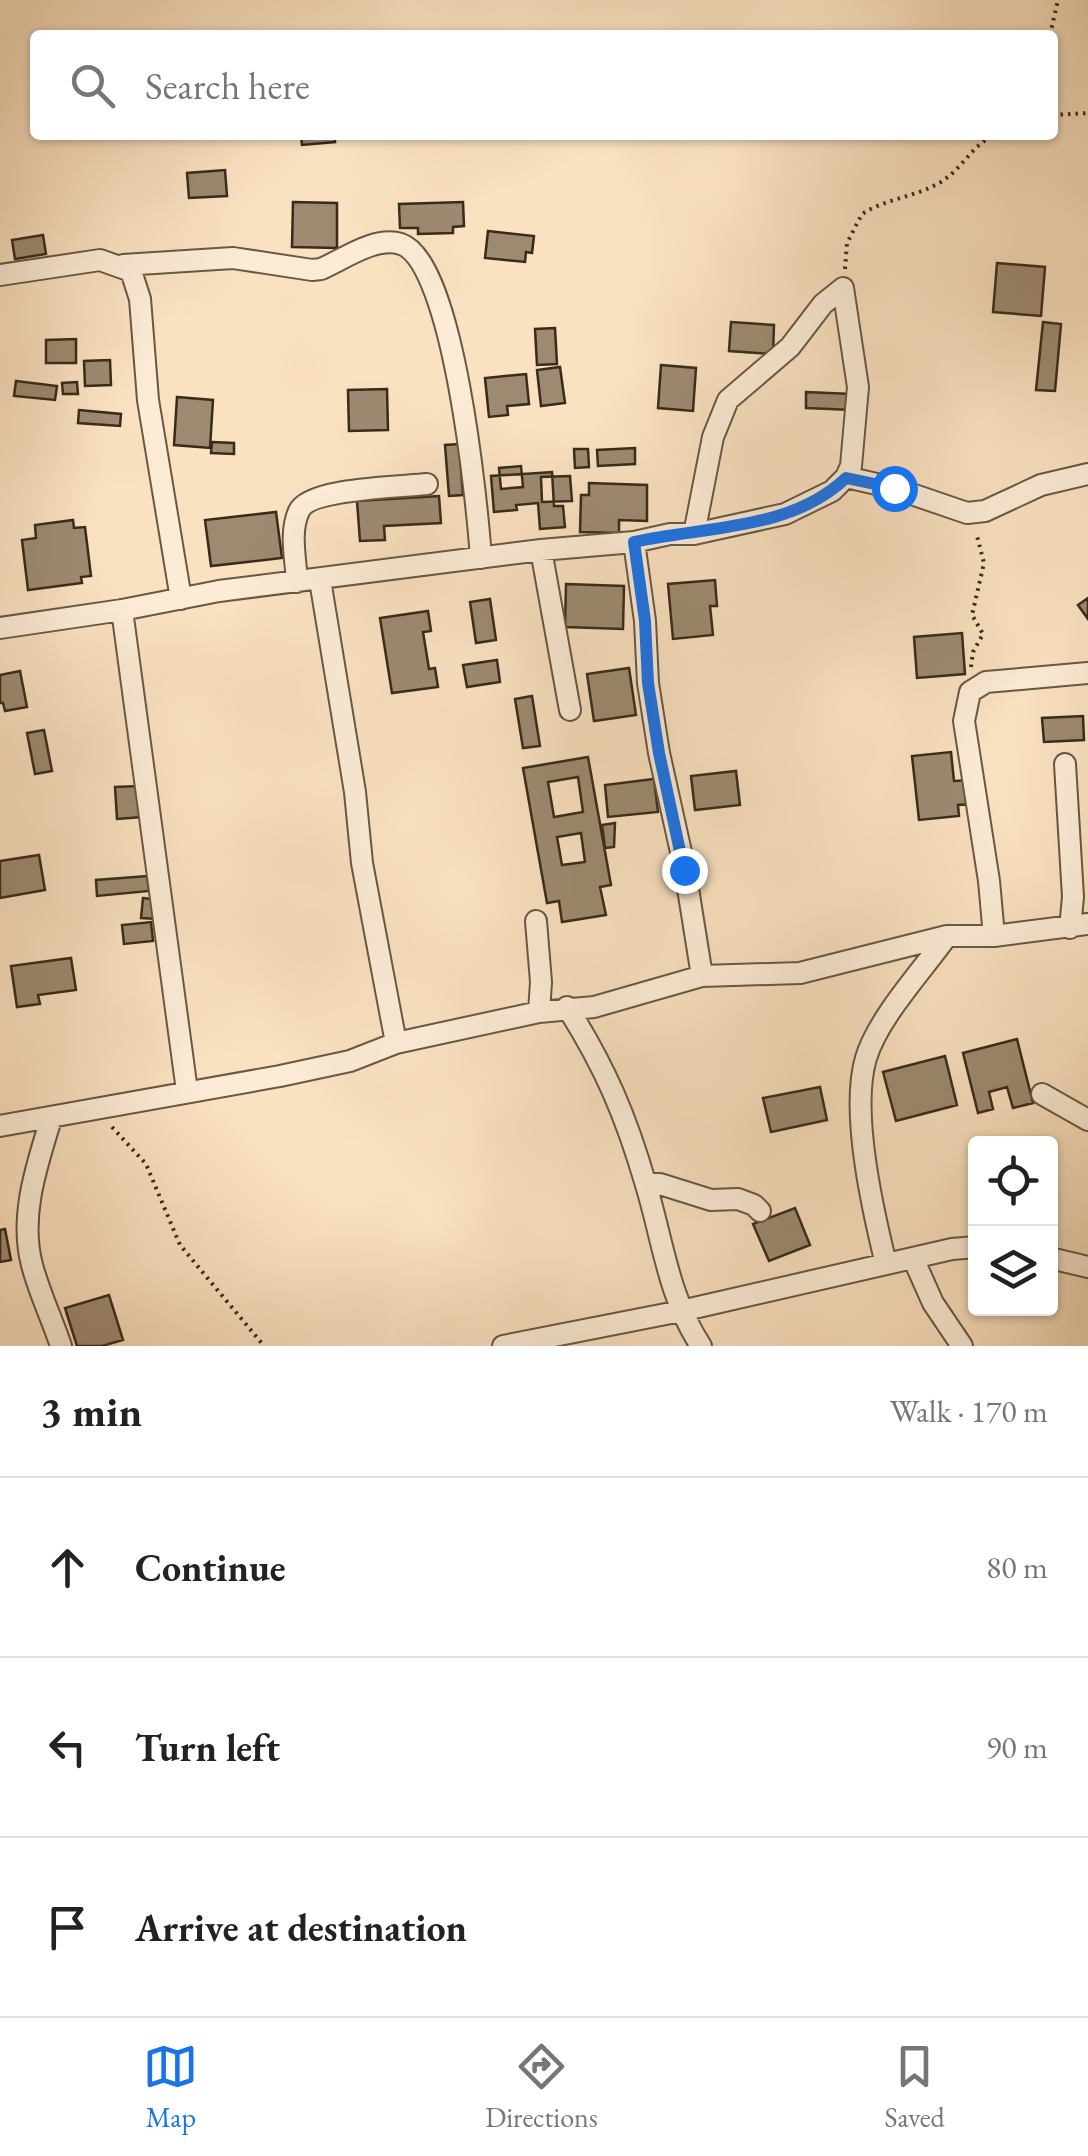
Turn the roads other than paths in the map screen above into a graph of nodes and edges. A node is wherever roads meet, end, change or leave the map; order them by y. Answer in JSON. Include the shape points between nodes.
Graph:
{"nodes":[{"id":1,"x":123,"y":266,"type":"junction"},
{"id":2,"x":0,"y":275,"type":"edge"},
{"id":3,"x":1088,"y":474,"type":"edge"},
{"id":4,"x":846,"y":478,"type":"junction"},
{"id":5,"x":427,"y":484,"type":"dead end"},
{"id":6,"x":694,"y":534,"type":"junction"},
{"id":7,"x":634,"y":542,"type":"junction"},
{"id":8,"x":541,"y":550,"type":"junction"},
{"id":9,"x":481,"y":558,"type":"junction"},
{"id":10,"x":320,"y":580,"type":"junction"},
{"id":11,"x":297,"y":582,"type":"junction"},
{"id":12,"x":181,"y":599,"type":"junction"},
{"id":13,"x":122,"y":610,"type":"junction"},
{"id":14,"x":0,"y":628,"type":"edge"},
{"id":15,"x":1088,"y":673,"type":"edge"},
{"id":16,"x":570,"y":710,"type":"dead end"},
{"id":17,"x":1065,"y":764,"type":"dead end"},
{"id":18,"x":536,"y":921,"type":"dead end"},
{"id":19,"x":1079,"y":926,"type":"edge"},
{"id":20,"x":946,"y":936,"type":"junction"},
{"id":21,"x":994,"y":936,"type":"junction"},
{"id":22,"x":702,"y":976,"type":"junction"},
{"id":23,"x":567,"y":1007,"type":"junction"},
{"id":24,"x":539,"y":1012,"type":"junction"},
{"id":25,"x":396,"y":1043,"type":"junction"},
{"id":26,"x":188,"y":1091,"type":"junction"},
{"id":27,"x":1042,"y":1094,"type":"dead end"},
{"id":28,"x":51,"y":1119,"type":"junction"},
{"id":29,"x":1088,"y":1120,"type":"edge"},
{"id":30,"x":0,"y":1126,"type":"edge"},
{"id":31,"x":646,"y":1184,"type":"junction"},
{"id":32,"x":760,"y":1211,"type":"dead end"},
{"id":33,"x":968,"y":1248,"type":"edge"},
{"id":34,"x":913,"y":1258,"type":"junction"},
{"id":35,"x":1058,"y":1260,"type":"edge"},
{"id":36,"x":886,"y":1264,"type":"junction"},
{"id":37,"x":1088,"y":1267,"type":"edge"},
{"id":38,"x":681,"y":1311,"type":"junction"},
{"id":39,"x":61,"y":1346,"type":"edge"},
{"id":40,"x":502,"y":1346,"type":"edge"},
{"id":41,"x":701,"y":1346,"type":"edge"},
{"id":42,"x":962,"y":1346,"type":"edge"}],
"edges":[{"from":1,"to":2,"type":"street","via":[[100,260]]},
{"from":1,"to":9,"type":"street","via":[[233,258],[312,270],[378,244],[410,249],[428,276],[462,386]]},
{"from":1,"to":12,"type":"street","via":[[132,271],[140,299],[148,400]]},
{"from":3,"to":4,"type":"street","via":[[967,513]]},
{"from":4,"to":6,"type":"street","via":[[785,514]]},
{"from":4,"to":6,"type":"street","via":[[858,387],[843,288],[790,347],[728,400],[713,436]]},
{"from":5,"to":11,"type":"street","via":[[307,501],[295,528]]},
{"from":6,"to":7,"type":"street"},
{"from":7,"to":8,"type":"street"},
{"from":7,"to":22,"type":"street","via":[[654,718]]},
{"from":8,"to":9,"type":"street"},
{"from":8,"to":16,"type":"street"},
{"from":9,"to":10,"type":"street"},
{"from":10,"to":11,"type":"street"},
{"from":10,"to":25,"type":"street"},
{"from":11,"to":12,"type":"street"},
{"from":12,"to":13,"type":"street"},
{"from":13,"to":14,"type":"street"},
{"from":13,"to":26,"type":"street"},
{"from":15,"to":21,"type":"street","via":[[974,687],[964,721]]},
{"from":17,"to":19,"type":"street"},
{"from":18,"to":24,"type":"street"},
{"from":19,"to":21,"type":"street"},
{"from":20,"to":21,"type":"street"},
{"from":20,"to":22,"type":"street","via":[[800,973]]},
{"from":20,"to":36,"type":"street","via":[[870,1046],[862,1077],[864,1154]]},
{"from":22,"to":23,"type":"street","via":[[594,1007]]},
{"from":23,"to":24,"type":"street"},
{"from":23,"to":31,"type":"street","via":[[621,1104]]},
{"from":24,"to":25,"type":"street"},
{"from":25,"to":26,"type":"street","via":[[350,1061]]},
{"from":26,"to":28,"type":"street"},
{"from":27,"to":29,"type":"street"},
{"from":28,"to":30,"type":"street"},
{"from":28,"to":39,"type":"street","via":[[27,1236]]},
{"from":31,"to":32,"type":"street","via":[[711,1200],[738,1198]]},
{"from":31,"to":38,"type":"street"},
{"from":33,"to":34,"type":"street"},
{"from":34,"to":36,"type":"street"},
{"from":34,"to":42,"type":"street"},
{"from":35,"to":37,"type":"street"},
{"from":36,"to":38,"type":"street"},
{"from":38,"to":40,"type":"street"},
{"from":38,"to":41,"type":"street"}]}
